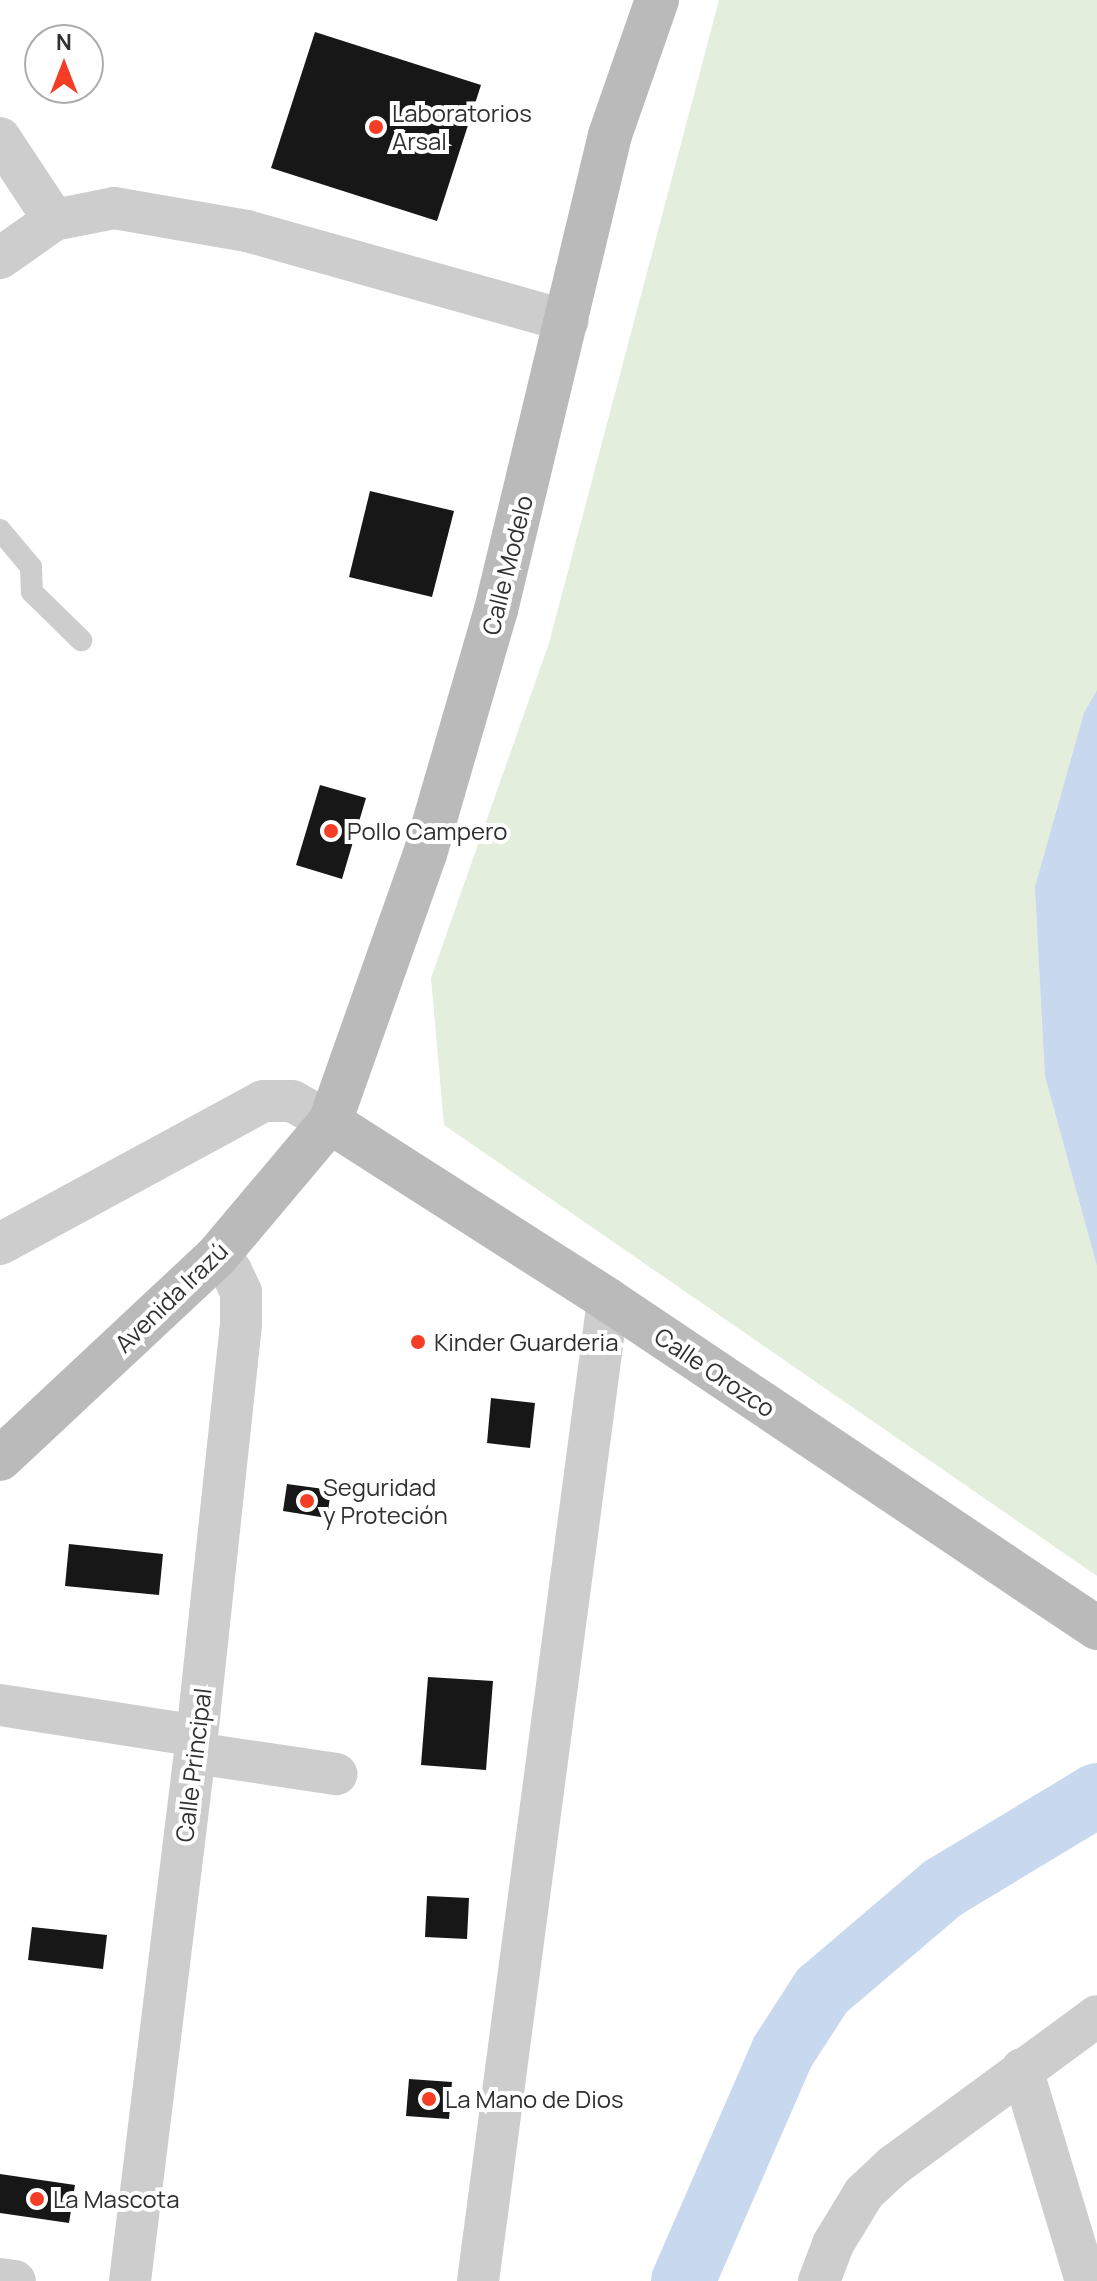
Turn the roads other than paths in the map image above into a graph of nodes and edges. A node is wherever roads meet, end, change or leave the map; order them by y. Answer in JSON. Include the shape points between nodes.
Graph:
{"nodes":[{"id":1,"x":657,"y":0,"type":"edge"},
{"id":2,"x":0,"y":138,"type":"edge"},
{"id":3,"x":54,"y":220,"type":"junction"},
{"id":4,"x":0,"y":258,"type":"edge"},
{"id":5,"x":568,"y":321,"type":"junction"},
{"id":6,"x":0,"y":530,"type":"edge"},
{"id":7,"x":81,"y":640,"type":"dead end"},
{"id":8,"x":330,"y":1122,"type":"junction"},
{"id":9,"x":0,"y":1244,"type":"edge"},
{"id":10,"x":217,"y":1256,"type":"junction"},
{"id":11,"x":608,"y":1300,"type":"junction"},
{"id":12,"x":0,"y":1459,"type":"edge"},
{"id":13,"x":1097,"y":1628,"type":"edge"},
{"id":14,"x":0,"y":1705,"type":"edge"},
{"id":15,"x":196,"y":1744,"type":"junction"},
{"id":16,"x":336,"y":1774,"type":"dead end"},
{"id":17,"x":1097,"y":2016,"type":"edge"},
{"id":18,"x":1022,"y":2069,"type":"junction"},
{"id":19,"x":0,"y":2279,"type":"edge"},
{"id":20,"x":15,"y":2281,"type":"edge"},
{"id":21,"x":130,"y":2281,"type":"edge"},
{"id":22,"x":478,"y":2281,"type":"edge"},
{"id":23,"x":819,"y":2281,"type":"edge"},
{"id":24,"x":1086,"y":2281,"type":"edge"}],
"edges":[{"from":1,"to":5,"type":"street","name":"Calle Modelo","via":[[610,135]]},
{"from":2,"to":3,"type":"street"},
{"from":3,"to":4,"type":"street"},
{"from":3,"to":5,"type":"street","via":[[114,208],[163,214],[247,231]]},
{"from":5,"to":8,"type":"street","name":"Calle Modelo","via":[[496,610],[425,854]]},
{"from":6,"to":7,"type":"lane","via":[[31,567],[32,592]]},
{"from":8,"to":9,"type":"street","via":[[292,1101],[263,1101]]},
{"from":8,"to":10,"type":"street","name":"Avenida Irazú"},
{"from":8,"to":11,"type":"street","name":"Calle Orozco"},
{"from":10,"to":12,"type":"street","name":"Avenida Irazú"},
{"from":10,"to":15,"type":"street","name":"Calle Principal","via":[[241,1292],[241,1323]]},
{"from":11,"to":13,"type":"street","name":"Calle Orozco"},
{"from":11,"to":22,"type":"street"},
{"from":14,"to":15,"type":"street"},
{"from":15,"to":16,"type":"street"},
{"from":15,"to":21,"type":"street","name":"Calle Principal"},
{"from":17,"to":18,"type":"street"},
{"from":18,"to":23,"type":"street","via":[[864,2193],[833,2244]]},
{"from":18,"to":24,"type":"street"},
{"from":19,"to":20,"type":"street"}]}
